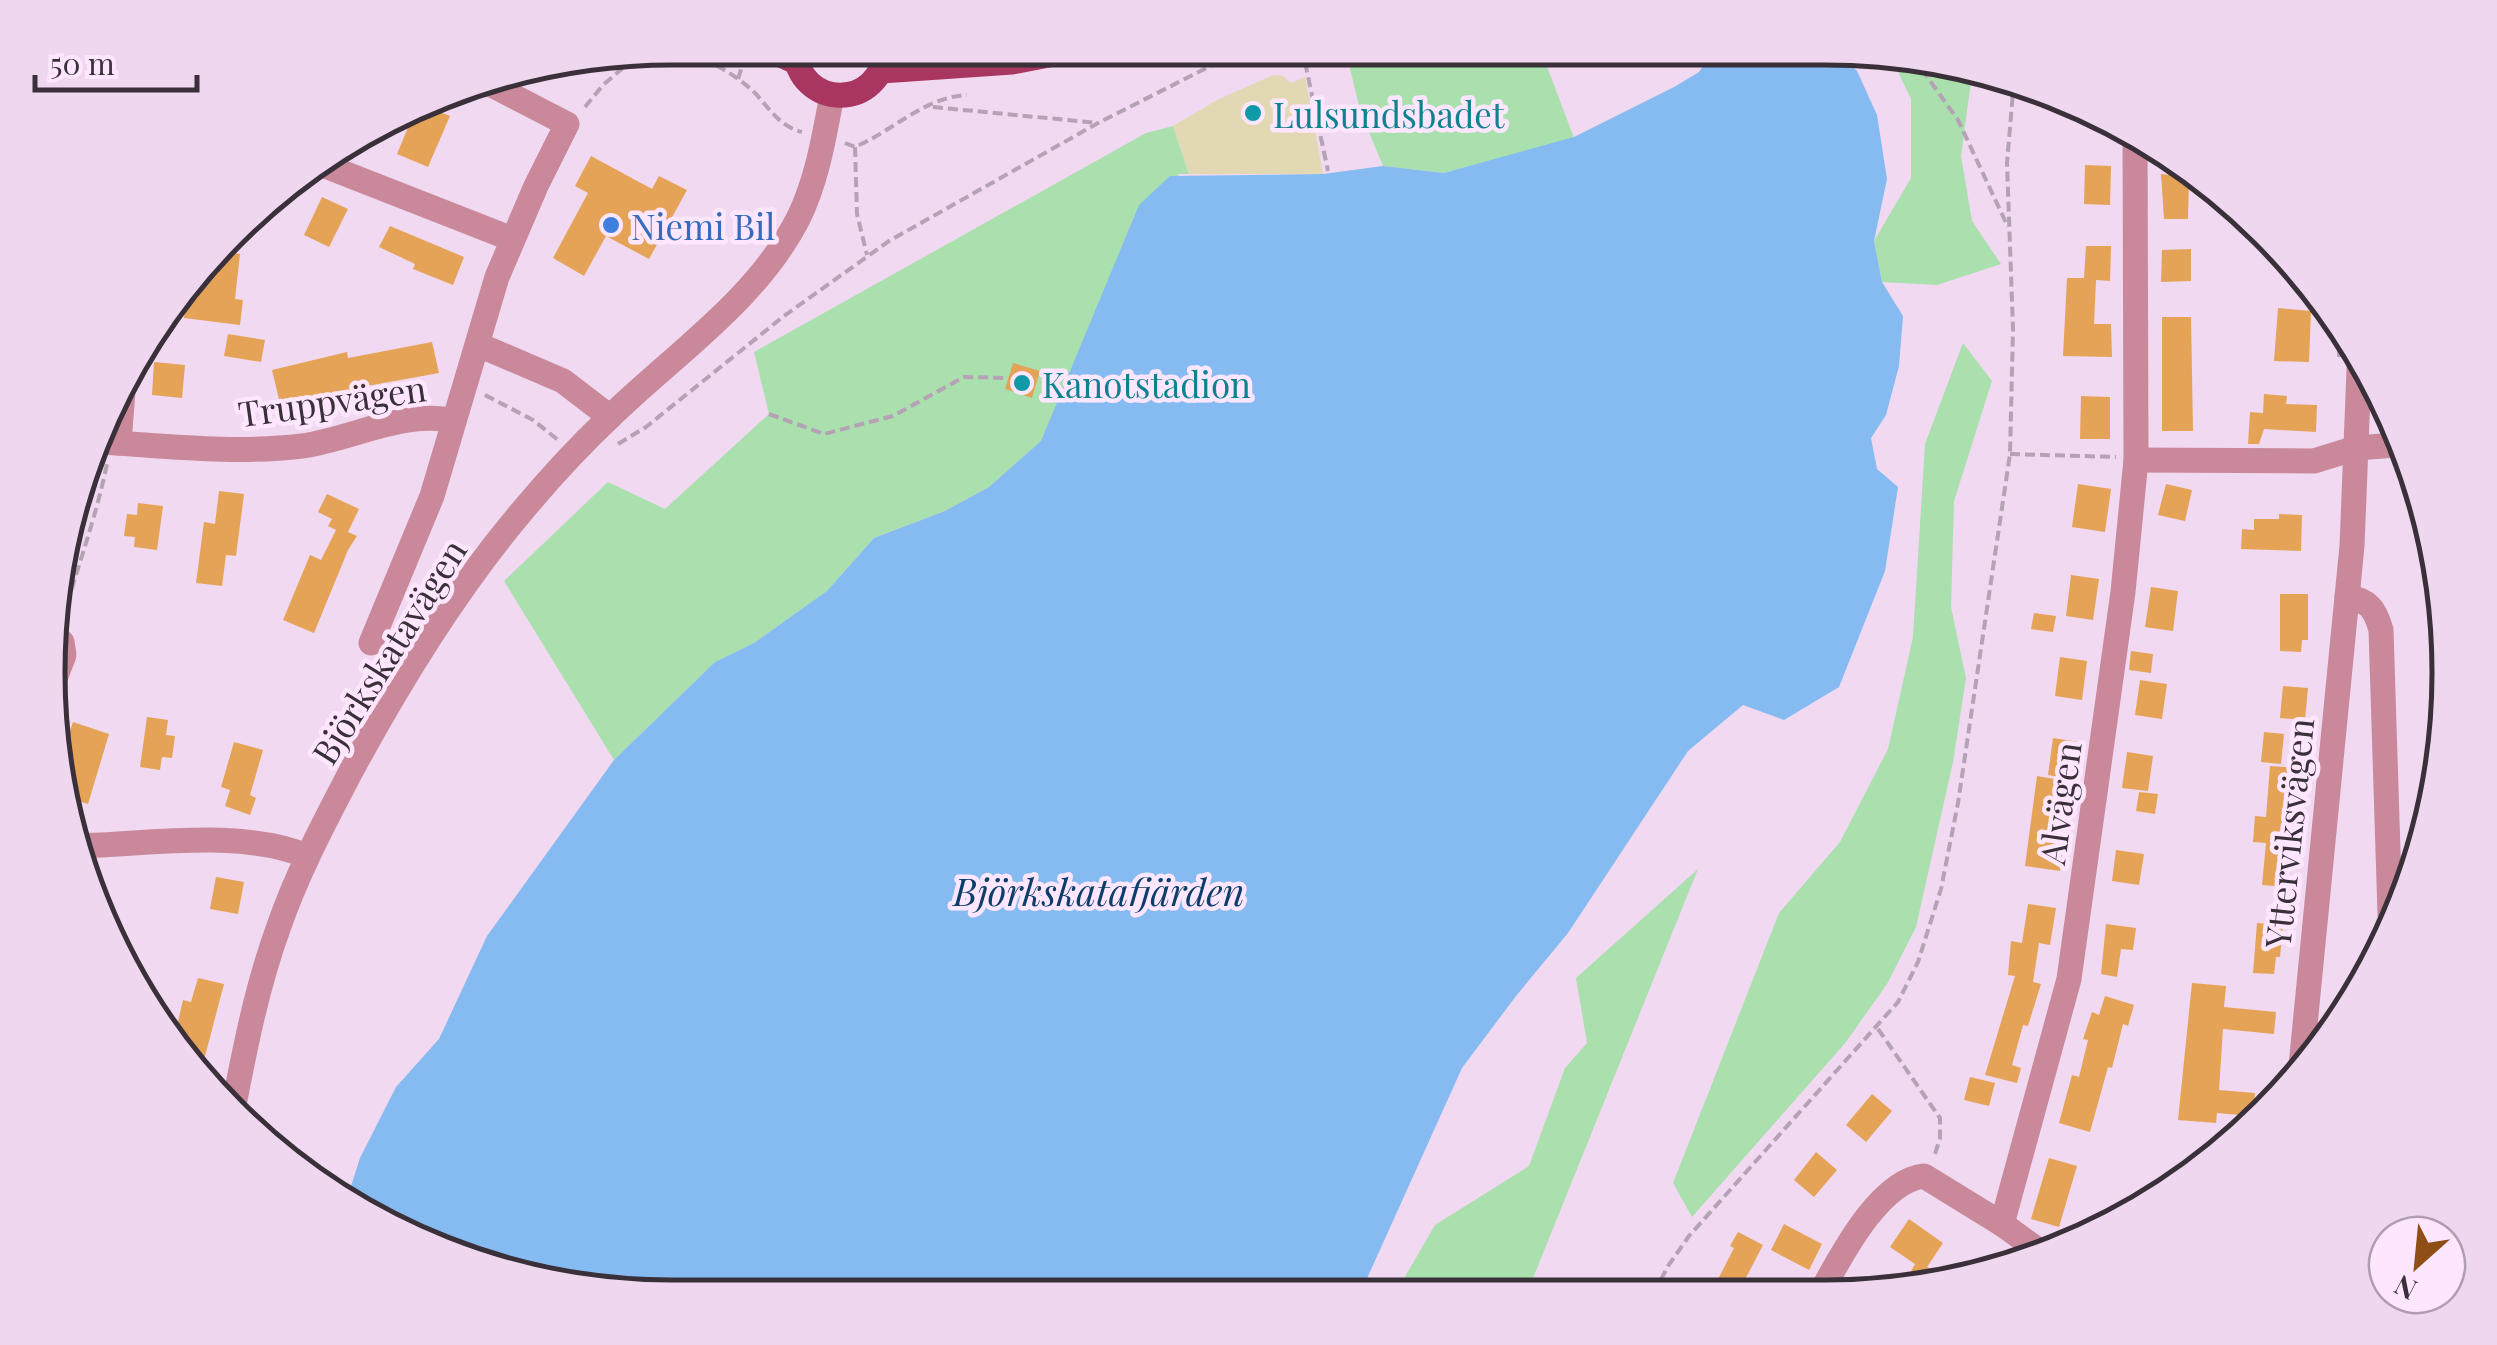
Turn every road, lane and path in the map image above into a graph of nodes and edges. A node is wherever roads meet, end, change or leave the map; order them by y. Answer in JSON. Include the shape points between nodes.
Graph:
{"nodes":[{"id":1,"x":710,"y":65,"type":"edge"},
{"id":2,"x":743,"y":65,"type":"edge"},
{"id":3,"x":800,"y":65,"type":"edge"},
{"id":4,"x":881,"y":65,"type":"edge"},
{"id":5,"x":1212,"y":65,"type":"edge"},
{"id":6,"x":1306,"y":65,"type":"edge"},
{"id":7,"x":624,"y":67,"type":"edge"},
{"id":8,"x":1925,"y":74,"type":"edge"},
{"id":9,"x":500,"y":90,"type":"edge"},
{"id":10,"x":832,"y":95,"type":"junction"},
{"id":11,"x":967,"y":95,"type":"dead end"},
{"id":12,"x":2013,"y":95,"type":"edge"},
{"id":13,"x":1098,"y":123,"type":"junction"},
{"id":14,"x":567,"y":124,"type":"junction"},
{"id":15,"x":856,"y":147,"type":"dead end"},
{"id":16,"x":2135,"y":150,"type":"edge"},
{"id":17,"x":333,"y":169,"type":"edge"},
{"id":18,"x":1328,"y":171,"type":"dead end"},
{"id":19,"x":2010,"y":230,"type":"junction"},
{"id":20,"x":512,"y":240,"type":"junction"},
{"id":21,"x":867,"y":256,"type":"junction"},
{"id":22,"x":480,"y":345,"type":"junction"},
{"id":23,"x":1008,"y":378,"type":"dead end"},
{"id":24,"x":2358,"y":382,"type":"edge"},
{"id":25,"x":466,"y":386,"type":"junction"},
{"id":26,"x":769,"y":414,"type":"dead end"},
{"id":27,"x":610,"y":417,"type":"junction"},
{"id":28,"x":454,"y":421,"type":"junction"},
{"id":29,"x":109,"y":443,"type":"edge"},
{"id":30,"x":618,"y":444,"type":"dead end"},
{"id":31,"x":109,"y":445,"type":"edge"},
{"id":32,"x":2388,"y":446,"type":"edge"},
{"id":33,"x":2356,"y":448,"type":"junction"},
{"id":34,"x":2010,"y":454,"type":"junction"},
{"id":35,"x":573,"y":455,"type":"junction"},
{"id":36,"x":2136,"y":460,"type":"junction"},
{"id":37,"x":73,"y":578,"type":"edge"},
{"id":38,"x":2371,"y":602,"type":"junction"},
{"id":39,"x":371,"y":643,"type":"dead end"},
{"id":40,"x":91,"y":846,"type":"edge"},
{"id":41,"x":308,"y":856,"type":"junction"},
{"id":42,"x":2389,"y":896,"type":"edge"},
{"id":43,"x":1877,"y":1028,"type":"junction"},
{"id":44,"x":2305,"y":1043,"type":"edge"},
{"id":45,"x":237,"y":1096,"type":"edge"},
{"id":46,"x":1924,"y":1176,"type":"junction"},
{"id":47,"x":2002,"y":1224,"type":"junction"},
{"id":48,"x":2031,"y":1244,"type":"edge"},
{"id":49,"x":1661,"y":1280,"type":"edge"},
{"id":50,"x":1828,"y":1280,"type":"edge"}],
"edges":[{"from":1,"to":2,"type":"path","via":[[738,79]]},
{"from":3,"to":10,"type":"main road","via":[[807,82]]},
{"from":4,"to":10,"type":"main road","via":[[873,82],[858,92]]},
{"from":5,"to":13,"type":"path"},
{"from":6,"to":18,"type":"path"},
{"from":7,"to":14,"type":"path"},
{"from":8,"to":19,"type":"path","via":[[1958,120]]},
{"from":9,"to":14,"type":"street"},
{"from":10,"to":27,"type":"street","name":"Björkskatavägen","via":[[805,202],[775,256],[732,306]]},
{"from":11,"to":13,"type":"path","via":[[929,107]]},
{"from":12,"to":19,"type":"path"},
{"from":13,"to":21,"type":"path"},
{"from":14,"to":20,"type":"street","name":"Truppvägen"},
{"from":15,"to":21,"type":"path","via":[[857,214]]},
{"from":16,"to":36,"type":"street","name":"Alvägen"},
{"from":17,"to":20,"type":"street"},
{"from":19,"to":34,"type":"path"},
{"from":20,"to":22,"type":"street","name":"Truppvägen"},
{"from":21,"to":30,"type":"path"},
{"from":22,"to":25,"type":"street","name":"Truppvägen"},
{"from":22,"to":27,"type":"street","via":[[562,381]]},
{"from":23,"to":26,"type":"path","via":[[964,377],[893,416],[824,434]]},
{"from":24,"to":33,"type":"street","name":"Ytterviksvägen"},
{"from":25,"to":28,"type":"street","name":"Truppvägen"},
{"from":25,"to":35,"type":"path","via":[[533,420]]},
{"from":27,"to":35,"type":"street","name":"Björkskatavägen"},
{"from":28,"to":29,"type":"street","name":"Truppvägen","via":[[420,418],[263,450]]},
{"from":28,"to":39,"type":"street","name":"Truppvägen","via":[[432,496]]},
{"from":31,"to":37,"type":"path"},
{"from":32,"to":33,"type":"street"},
{"from":33,"to":36,"type":"street","via":[[2314,461]]},
{"from":33,"to":38,"type":"street","name":"Ytterviksvägen"},
{"from":34,"to":36,"type":"path"},
{"from":34,"to":43,"type":"path","via":[[1941,888],[1908,984]]},
{"from":35,"to":41,"type":"street","name":"Björkskatavägen","via":[[502,536],[426,641]]},
{"from":36,"to":47,"type":"street","name":"Alvägen","via":[[2069,979]]},
{"from":38,"to":42,"type":"street","name":"Ytterviksvägen","via":[[2381,630]]},
{"from":38,"to":44,"type":"street","name":"Ytterviksvägen"},
{"from":40,"to":41,"type":"street","via":[[242,842]]},
{"from":41,"to":45,"type":"street","name":"Björkskatavägen","via":[[260,985]]},
{"from":43,"to":46,"type":"path","via":[[1940,1118],[1940,1138]]},
{"from":43,"to":49,"type":"path","via":[[1690,1236]]},
{"from":46,"to":47,"type":"street"},
{"from":46,"to":50,"type":"street","via":[[1896,1186],[1849,1242]]},
{"from":47,"to":48,"type":"street"}]}
